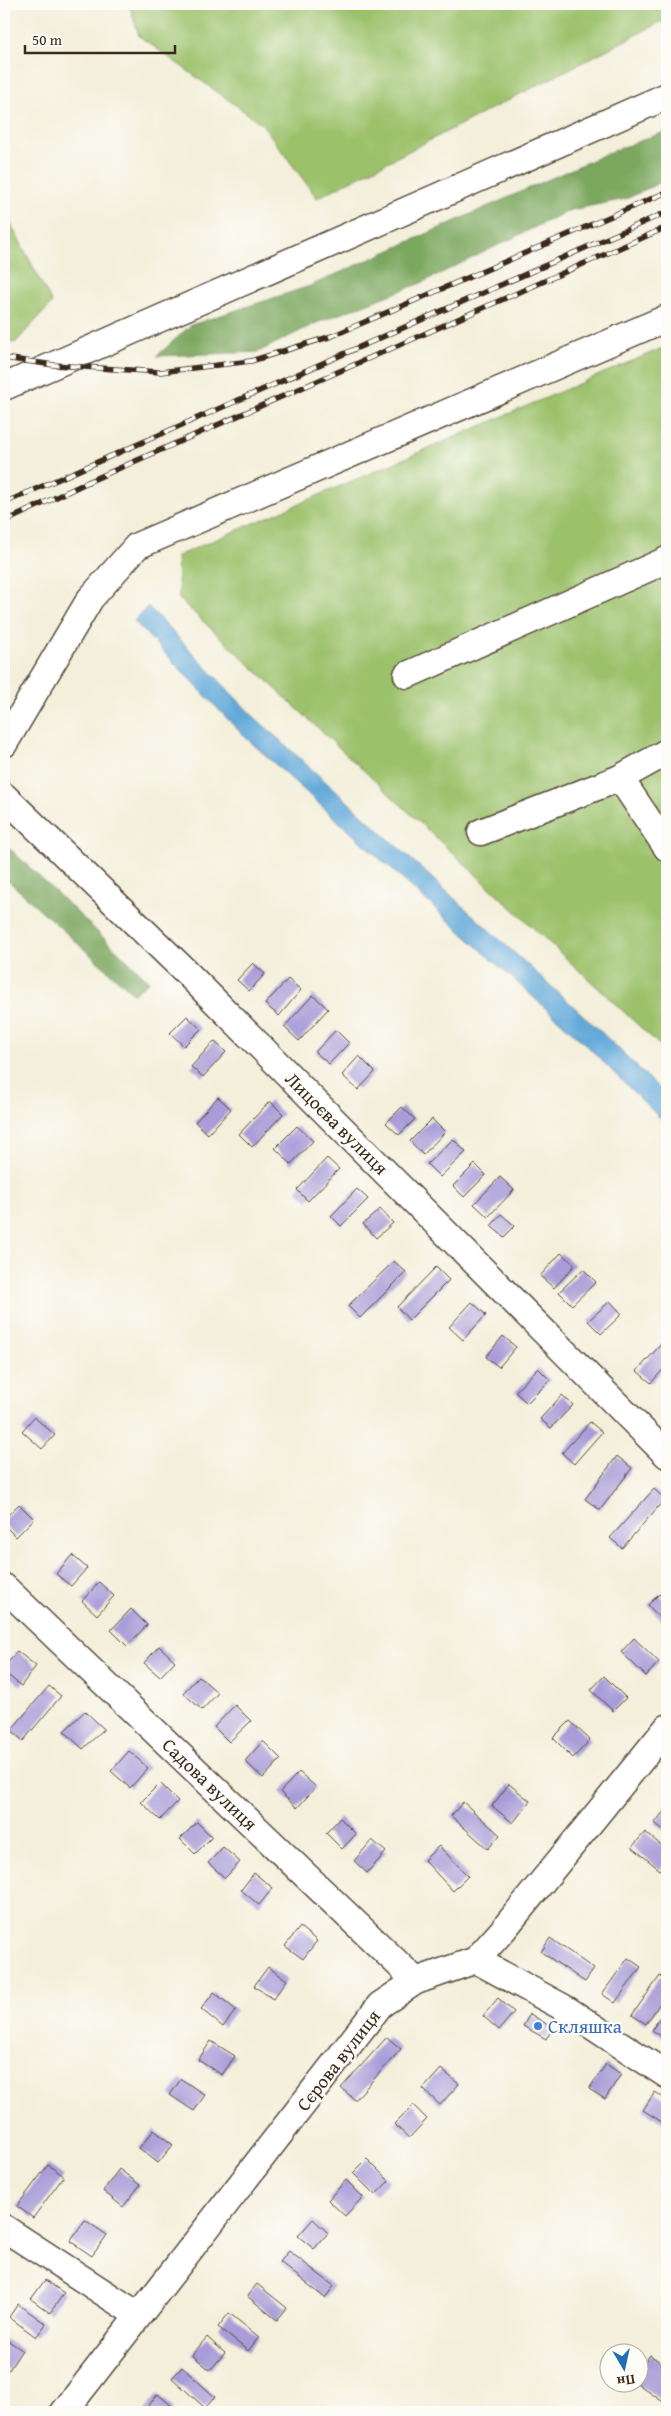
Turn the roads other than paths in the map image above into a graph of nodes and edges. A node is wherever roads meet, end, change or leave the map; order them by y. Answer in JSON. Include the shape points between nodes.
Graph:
{"nodes":[{"id":1,"x":667,"y":96,"type":"edge"},
{"id":2,"x":667,"y":318,"type":"edge"},
{"id":3,"x":4,"y":387,"type":"edge"},
{"id":4,"x":667,"y":560,"type":"edge"},
{"id":5,"x":407,"y":675,"type":"dead end"},
{"id":6,"x":4,"y":744,"type":"edge"},
{"id":7,"x":667,"y":752,"type":"edge"},
{"id":8,"x":620,"y":778,"type":"junction"},
{"id":9,"x":4,"y":796,"type":"edge"},
{"id":10,"x":481,"y":832,"type":"dead end"},
{"id":11,"x":667,"y":848,"type":"edge"},
{"id":12,"x":667,"y":1455,"type":"edge"},
{"id":13,"x":4,"y":1587,"type":"edge"},
{"id":14,"x":667,"y":1728,"type":"edge"},
{"id":15,"x":476,"y":1960,"type":"junction"},
{"id":16,"x":416,"y":1981,"type":"junction"},
{"id":17,"x":667,"y":2075,"type":"edge"},
{"id":18,"x":4,"y":2228,"type":"edge"},
{"id":19,"x":138,"y":2315,"type":"junction"},
{"id":20,"x":64,"y":2412,"type":"edge"}],
"edges":[{"from":1,"to":3,"type":"street"},
{"from":2,"to":6,"type":"street","via":[[137,546],[90,599]]},
{"from":4,"to":5,"type":"street"},
{"from":7,"to":8,"type":"street"},
{"from":8,"to":10,"type":"street"},
{"from":8,"to":11,"type":"street"},
{"from":9,"to":12,"type":"street","name":"Лицоєва вулиця","via":[[184,970]]},
{"from":13,"to":16,"type":"street","name":"Садова вулиця"},
{"from":14,"to":15,"type":"street","name":"Сєрова вулиця"},
{"from":15,"to":16,"type":"street","name":"Сєрова вулиця"},
{"from":15,"to":17,"type":"street","via":[[566,2009]]},
{"from":16,"to":19,"type":"street","name":"Сєрова вулиця","via":[[380,2005]]},
{"from":18,"to":19,"type":"street"},
{"from":19,"to":20,"type":"street","name":"Сєрова вулиця"}]}
